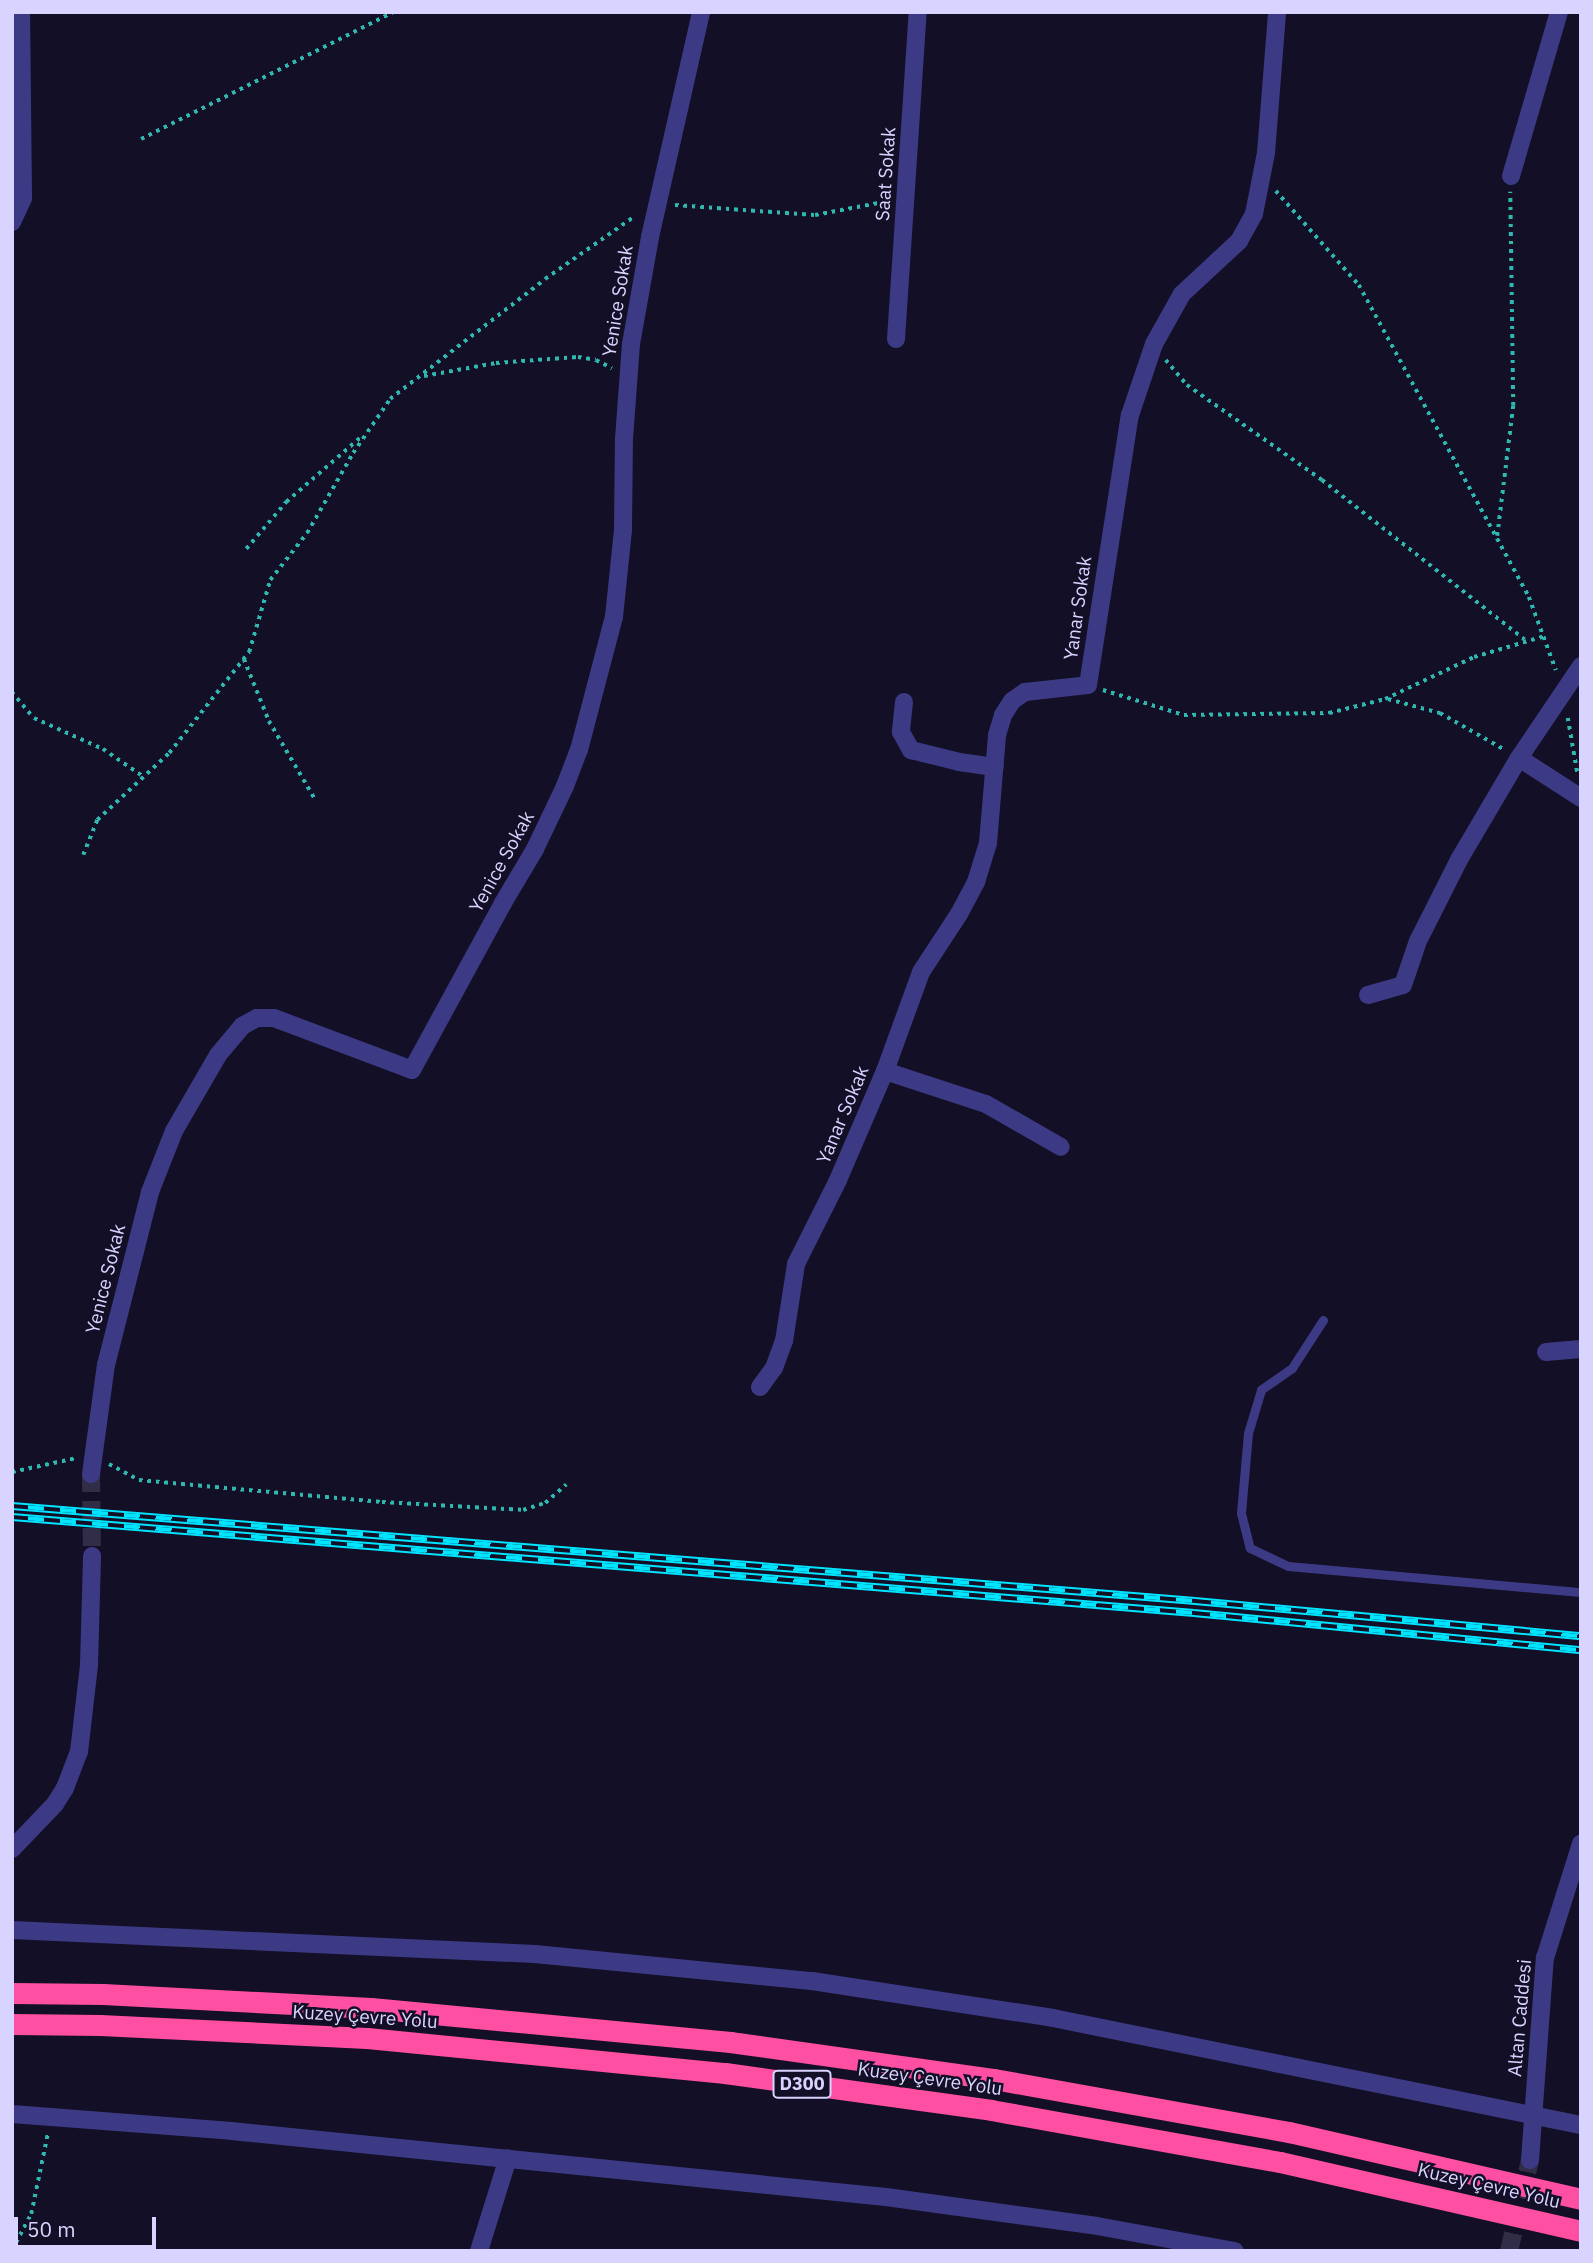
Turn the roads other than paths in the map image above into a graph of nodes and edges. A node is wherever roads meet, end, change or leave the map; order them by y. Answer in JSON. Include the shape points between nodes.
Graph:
{"nodes":[{"id":1,"x":21,"y":12,"type":"edge"},
{"id":2,"x":701,"y":12,"type":"edge"},
{"id":3,"x":918,"y":12,"type":"edge"},
{"id":4,"x":1277,"y":12,"type":"edge"},
{"id":5,"x":1559,"y":12,"type":"edge"},
{"id":6,"x":1511,"y":176,"type":"road end"},
{"id":7,"x":12,"y":222,"type":"edge"},
{"id":8,"x":896,"y":339,"type":"dead end"},
{"id":9,"x":1581,"y":666,"type":"edge"},
{"id":10,"x":904,"y":702,"type":"dead end"},
{"id":11,"x":1519,"y":758,"type":"junction"},
{"id":12,"x":995,"y":767,"type":"junction"},
{"id":13,"x":1581,"y":797,"type":"edge"},
{"id":14,"x":1368,"y":995,"type":"dead end"},
{"id":15,"x":885,"y":1071,"type":"junction"},
{"id":16,"x":1061,"y":1147,"type":"dead end"},
{"id":17,"x":1323,"y":1320,"type":"dead end"},
{"id":18,"x":1581,"y":1349,"type":"edge"},
{"id":19,"x":1546,"y":1352,"type":"dead end"},
{"id":20,"x":760,"y":1387,"type":"dead end"},
{"id":21,"x":91,"y":1474,"type":"tunnel mouth"},
{"id":22,"x":92,"y":1556,"type":"tunnel mouth"},
{"id":23,"x":1581,"y":1592,"type":"edge"},
{"id":24,"x":1581,"y":1844,"type":"edge"},
{"id":25,"x":12,"y":1849,"type":"edge"},
{"id":26,"x":12,"y":1930,"type":"edge"},
{"id":27,"x":12,"y":1993,"type":"edge"},
{"id":28,"x":12,"y":2024,"type":"edge"},
{"id":29,"x":12,"y":2114,"type":"edge"},
{"id":30,"x":1533,"y":2116,"type":"junction"},
{"id":31,"x":1581,"y":2125,"type":"edge"},
{"id":32,"x":508,"y":2158,"type":"junction"},
{"id":33,"x":1530,"y":2160,"type":"tunnel mouth"},
{"id":34,"x":1581,"y":2199,"type":"edge"},
{"id":35,"x":1581,"y":2231,"type":"edge"},
{"id":36,"x":479,"y":2251,"type":"edge"},
{"id":37,"x":1235,"y":2251,"type":"edge"}],
"edges":[{"from":1,"to":7,"type":"street","via":[[23,198]]},
{"from":2,"to":21,"type":"street","name":"Yenice Sokak","via":[[635,317],[614,617],[579,750],[550,822],[412,1070],[274,1018],[257,1018],[242,1026],[218,1055],[174,1131],[150,1192],[117,1316],[97,1415]]},
{"from":3,"to":8,"type":"street","name":"Saat Sokak"},
{"from":4,"to":12,"type":"street","name":"Yanar Sokak","via":[[1262,177],[1248,228],[1228,253],[1182,294],[1154,344],[1130,415],[1088,685],[1017,697],[999,725]]},
{"from":5,"to":6,"type":"street"},
{"from":9,"to":11,"type":"street"},
{"from":10,"to":12,"type":"street","via":[[901,732],[911,750]]},
{"from":11,"to":13,"type":"street"},
{"from":11,"to":14,"type":"street","via":[[1438,899],[1403,985]]},
{"from":12,"to":15,"type":"street","name":"Yanar Sokak","via":[[988,842],[976,882],[921,972]]},
{"from":15,"to":16,"type":"street","via":[[986,1104]]},
{"from":15,"to":20,"type":"street","name":"Yanar Sokak","via":[[796,1264],[785,1341]]},
{"from":17,"to":23,"type":"lane","via":[[1292,1368],[1261,1390],[1248,1433],[1241,1513],[1250,1548],[1288,1566]]},
{"from":18,"to":19,"type":"street"},
{"from":22,"to":25,"type":"street","via":[[89,1665],[79,1752],[55,1804]]},
{"from":24,"to":30,"type":"street","name":"Altan Caddesi","via":[[1545,1958]]},
{"from":26,"to":30,"type":"street","via":[[522,1953],[812,1981],[1053,2018]]},
{"from":27,"to":34,"type":"highway","name":"Kuzey Çevre Yolu","number":"D300","via":[[371,2008],[743,2044],[994,2079],[1289,2132]]},
{"from":28,"to":35,"type":"highway","name":"Kuzey Çevre Yolu","number":"D300","via":[[367,2038],[738,2075],[991,2110],[1280,2162]]},
{"from":29,"to":32,"type":"street"},
{"from":30,"to":31,"type":"street"},
{"from":30,"to":33,"type":"street","name":"Altan Caddesi"},
{"from":32,"to":36,"type":"street"},
{"from":32,"to":37,"type":"street","via":[[991,2210]]}]}
